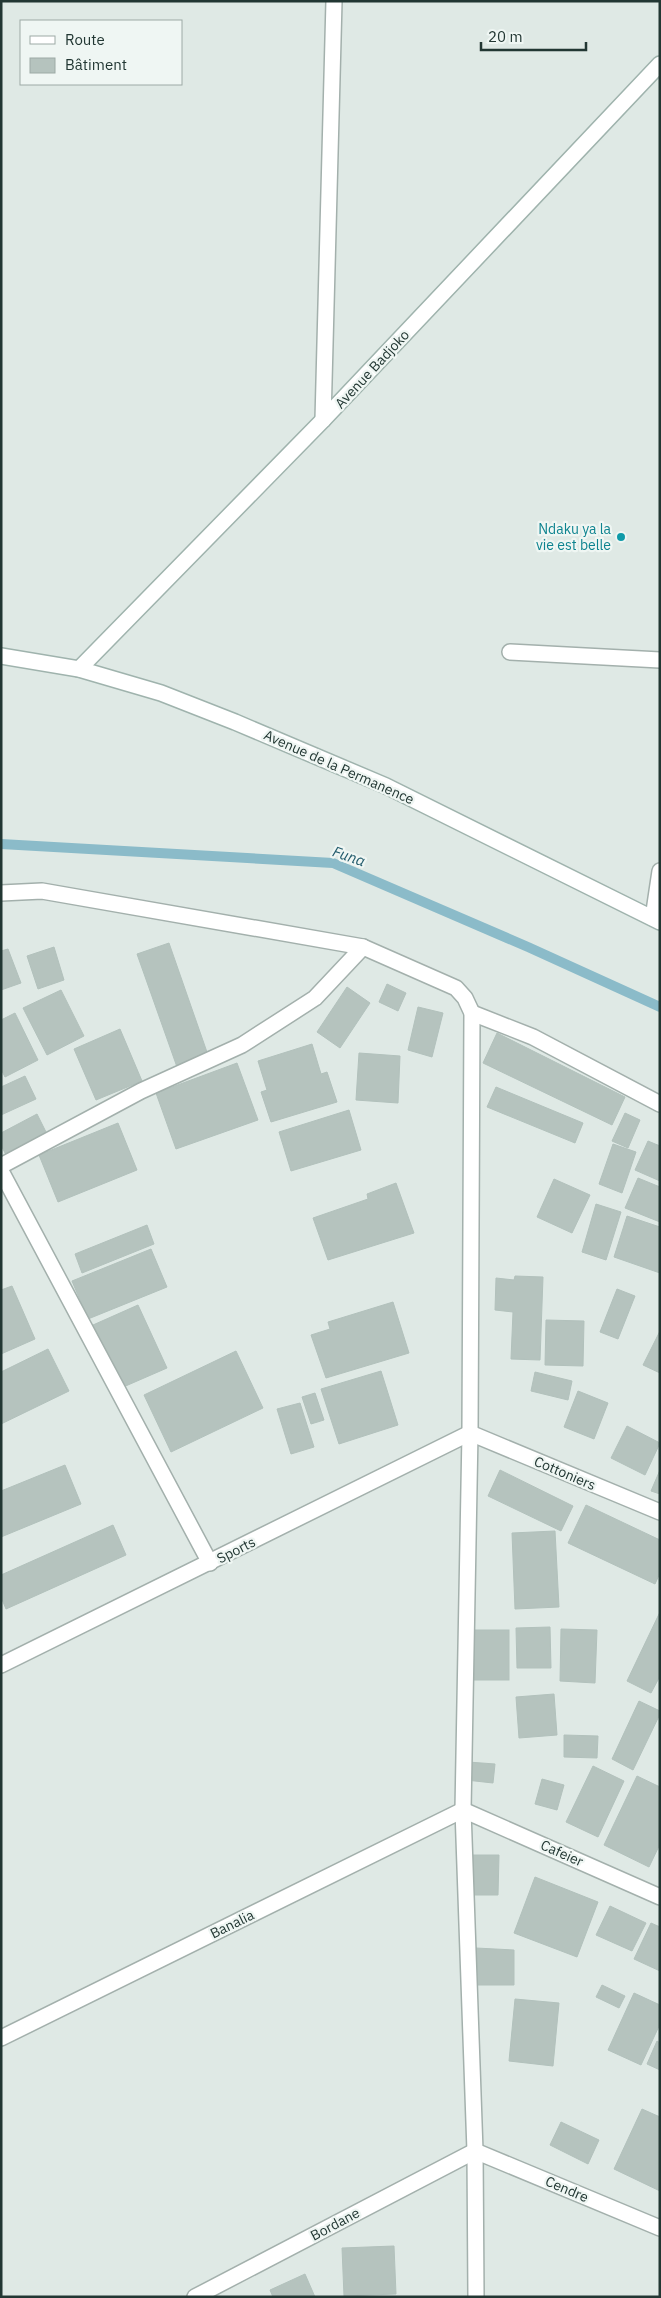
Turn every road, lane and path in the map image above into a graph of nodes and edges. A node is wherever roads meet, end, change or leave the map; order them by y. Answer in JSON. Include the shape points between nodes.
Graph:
{"nodes":[{"id":1,"x":334,"y":1,"type":"edge"},
{"id":2,"x":660,"y":64,"type":"edge"},
{"id":3,"x":323,"y":420,"type":"junction"},
{"id":4,"x":510,"y":652,"type":"dead end"},
{"id":5,"x":1,"y":656,"type":"edge"},
{"id":6,"x":660,"y":660,"type":"edge"},
{"id":7,"x":78,"y":669,"type":"junction"},
{"id":8,"x":660,"y":871,"type":"edge"},
{"id":9,"x":1,"y":893,"type":"edge"},
{"id":10,"x":656,"y":920,"type":"edge"},
{"id":11,"x":363,"y":948,"type":"junction"},
{"id":12,"x":472,"y":1014,"type":"junction"},
{"id":13,"x":660,"y":1104,"type":"edge"},
{"id":14,"x":1,"y":1166,"type":"edge"},
{"id":15,"x":1,"y":1171,"type":"edge"},
{"id":16,"x":470,"y":1433,"type":"junction"},
{"id":17,"x":660,"y":1512,"type":"edge"},
{"id":18,"x":210,"y":1563,"type":"junction"},
{"id":19,"x":1,"y":1665,"type":"edge"},
{"id":20,"x":463,"y":1810,"type":"junction"},
{"id":21,"x":660,"y":1896,"type":"edge"},
{"id":22,"x":1,"y":2038,"type":"edge"},
{"id":23,"x":475,"y":2151,"type":"junction"},
{"id":24,"x":660,"y":2228,"type":"edge"},
{"id":25,"x":195,"y":2297,"type":"edge"},
{"id":26,"x":476,"y":2297,"type":"edge"}],
"edges":[{"from":1,"to":3,"type":"street"},
{"from":2,"to":3,"type":"street","name":"Avenue Badjoko"},
{"from":3,"to":7,"type":"street","name":"Avenue Badjoko"},
{"from":4,"to":6,"type":"street"},
{"from":5,"to":7,"type":"street","name":"Avenue de la Permanence"},
{"from":7,"to":10,"type":"street","name":"Avenue de la Permanence","via":[[161,693],[386,786]]},
{"from":8,"to":10,"type":"street"},
{"from":9,"to":11,"type":"street","via":[[42,891]]},
{"from":11,"to":12,"type":"street","via":[[456,988],[466,998]]},
{"from":11,"to":14,"type":"street","via":[[315,998],[242,1045],[141,1091]]},
{"from":12,"to":13,"type":"street","via":[[533,1037]]},
{"from":12,"to":16,"type":"street"},
{"from":15,"to":18,"type":"street"},
{"from":16,"to":17,"type":"street","name":"Cottoniers"},
{"from":16,"to":18,"type":"street","name":"Sports"},
{"from":16,"to":20,"type":"street"},
{"from":18,"to":19,"type":"street","name":"Sports"},
{"from":20,"to":21,"type":"street","name":"Cafeier"},
{"from":20,"to":22,"type":"street","name":"Banalia"},
{"from":20,"to":23,"type":"street"},
{"from":23,"to":24,"type":"street","name":"Cendre"},
{"from":23,"to":25,"type":"street","name":"Bordane"},
{"from":23,"to":26,"type":"street"}]}
